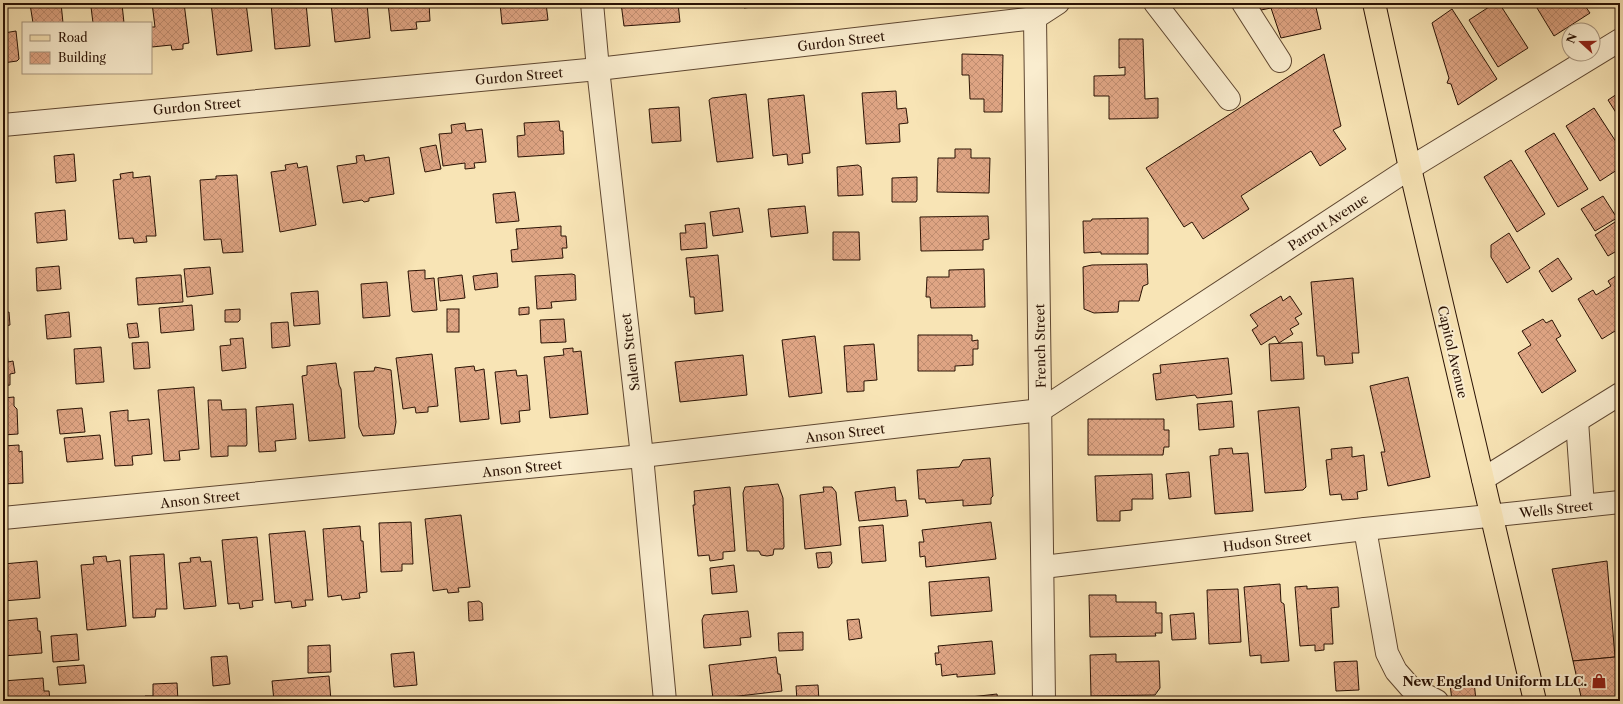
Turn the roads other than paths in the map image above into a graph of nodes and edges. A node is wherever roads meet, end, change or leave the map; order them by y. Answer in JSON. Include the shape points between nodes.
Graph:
{"nodes":[{"id":1,"x":592,"y":3,"type":"edge"},
{"id":2,"x":1058,"y":3,"type":"edge"},
{"id":3,"x":1155,"y":3,"type":"edge"},
{"id":4,"x":1242,"y":3,"type":"edge"},
{"id":5,"x":1374,"y":3,"type":"edge"},
{"id":6,"x":1035,"y":18,"type":"junction"},
{"id":7,"x":1620,"y":40,"type":"edge"},
{"id":8,"x":1280,"y":61,"type":"dead end"},
{"id":9,"x":598,"y":69,"type":"junction"},
{"id":10,"x":1229,"y":99,"type":"dead end"},
{"id":11,"x":3,"y":125,"type":"edge"},
{"id":12,"x":1410,"y":168,"type":"junction"},
{"id":13,"x":1620,"y":394,"type":"edge"},
{"id":14,"x":1041,"y":410,"type":"junction"},
{"id":15,"x":1577,"y":421,"type":"junction"},
{"id":16,"x":642,"y":456,"type":"junction"},
{"id":17,"x":1483,"y":479,"type":"junction"},
{"id":18,"x":1620,"y":502,"type":"edge"},
{"id":19,"x":1582,"y":506,"type":"junction"},
{"id":20,"x":1492,"y":516,"type":"junction"},
{"id":21,"x":3,"y":518,"type":"edge"},
{"id":22,"x":1365,"y":529,"type":"junction"},
{"id":23,"x":1043,"y":567,"type":"junction"},
{"id":24,"x":1413,"y":694,"type":"edge"},
{"id":25,"x":665,"y":701,"type":"edge"},
{"id":26,"x":1044,"y":701,"type":"edge"},
{"id":27,"x":1437,"y":701,"type":"edge"},
{"id":28,"x":1535,"y":701,"type":"edge"}],
"edges":[{"from":1,"to":9,"type":"street","name":"Salem Street"},
{"from":2,"to":6,"type":"street"},
{"from":3,"to":10,"type":"street"},
{"from":4,"to":8,"type":"street"},
{"from":5,"to":12,"type":"main road","name":"Capitol Avenue"},
{"from":6,"to":9,"type":"street","name":"Gurdon Street"},
{"from":6,"to":14,"type":"street","name":"French Street"},
{"from":7,"to":12,"type":"street","name":"Parrott Avenue"},
{"from":9,"to":11,"type":"street","name":"Gurdon Street"},
{"from":9,"to":16,"type":"street","name":"Salem Street"},
{"from":12,"to":14,"type":"street","name":"Parrott Avenue"},
{"from":12,"to":17,"type":"main road","name":"Capitol Avenue"},
{"from":13,"to":15,"type":"street"},
{"from":14,"to":16,"type":"street","name":"Anson Street"},
{"from":14,"to":23,"type":"street","name":"French Street"},
{"from":15,"to":17,"type":"street"},
{"from":15,"to":19,"type":"street"},
{"from":16,"to":21,"type":"street","name":"Anson Street"},
{"from":16,"to":25,"type":"street","name":"Salem Street"},
{"from":17,"to":20,"type":"main road","name":"Capitol Avenue"},
{"from":18,"to":19,"type":"street","name":"Wells Street"},
{"from":19,"to":20,"type":"street","name":"Wells Street"},
{"from":20,"to":22,"type":"street","name":"Hudson Street"},
{"from":20,"to":28,"type":"main road","name":"Capitol Avenue"},
{"from":22,"to":23,"type":"street","name":"Hudson Street"},
{"from":22,"to":24,"type":"street","via":[[1387,653],[1396,671]]},
{"from":23,"to":26,"type":"street","name":"French Street"},
{"from":24,"to":27,"type":"street"}]}
